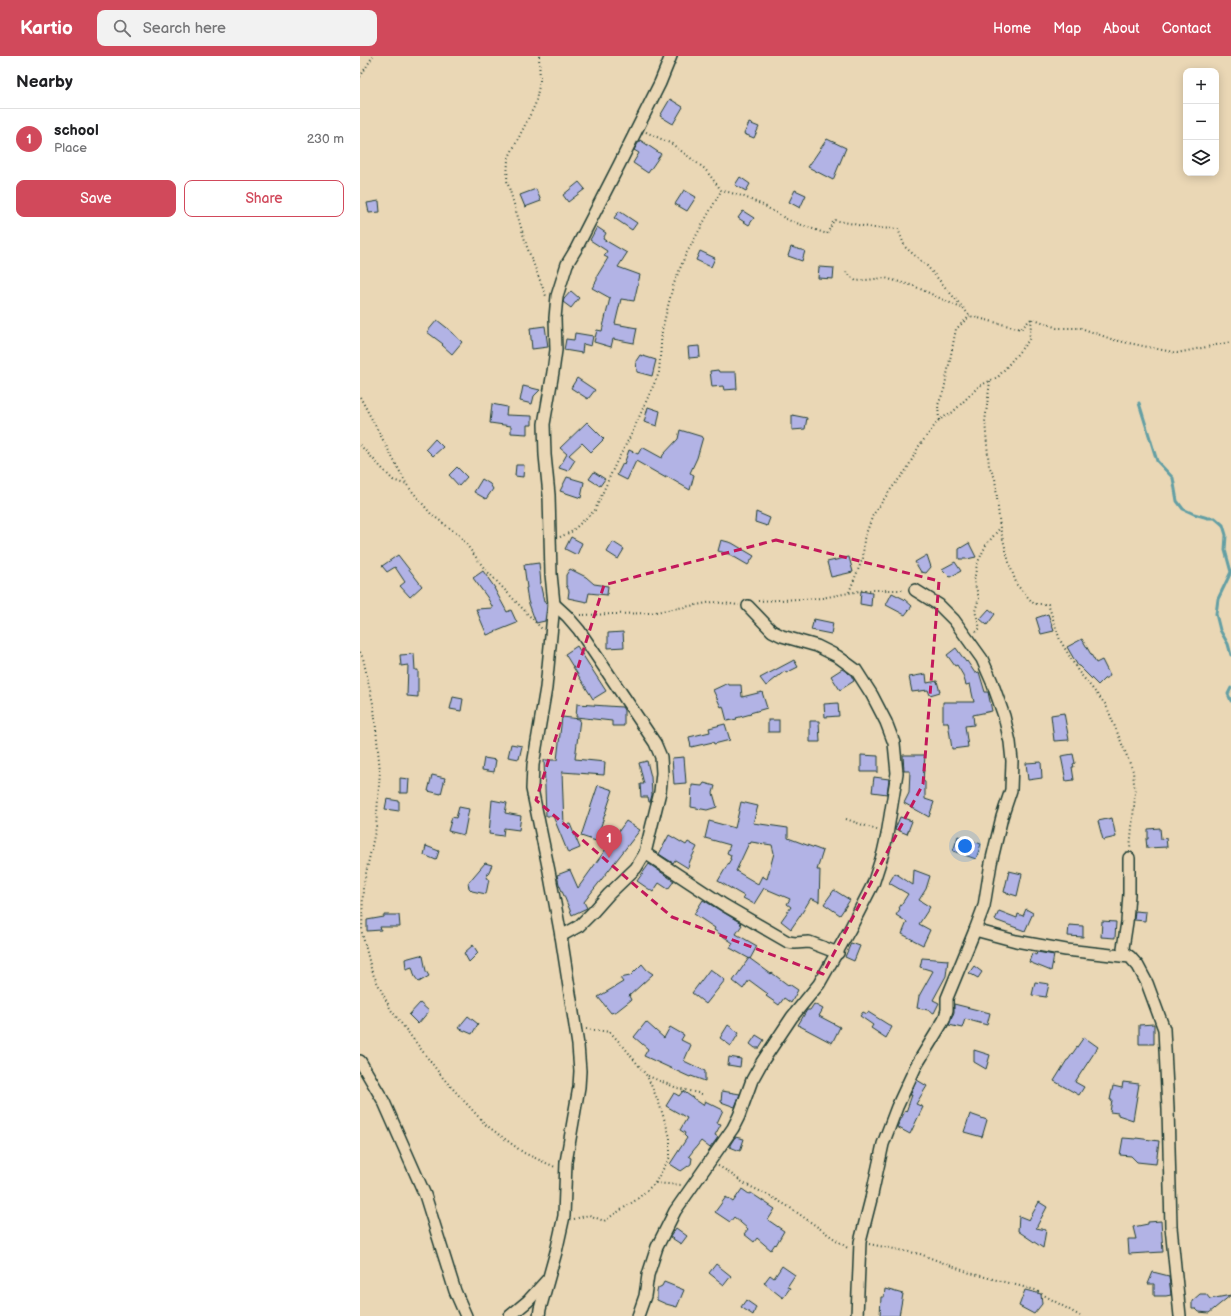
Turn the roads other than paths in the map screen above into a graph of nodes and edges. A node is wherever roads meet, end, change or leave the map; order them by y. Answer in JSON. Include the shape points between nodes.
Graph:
{"nodes":[{"id":1,"x":671,"y":56,"type":"edge"},
{"id":2,"x":915,"y":590,"type":"dead end"},
{"id":3,"x":554,"y":604,"type":"junction"},
{"id":4,"x":748,"y":606,"type":"dead end"},
{"id":5,"x":646,"y":854,"type":"junction"},
{"id":6,"x":1129,"y":858,"type":"road end"},
{"id":7,"x":975,"y":930,"type":"junction"},
{"id":8,"x":561,"y":936,"type":"junction"},
{"id":9,"x":838,"y":952,"type":"junction"},
{"id":10,"x":1130,"y":957,"type":"junction"},
{"id":11,"x":360,"y":1061,"type":"edge"},
{"id":12,"x":548,"y":1279,"type":"junction"},
{"id":13,"x":466,"y":1316,"type":"edge"},
{"id":14,"x":510,"y":1316,"type":"edge"},
{"id":15,"x":539,"y":1316,"type":"edge"},
{"id":16,"x":638,"y":1316,"type":"edge"},
{"id":17,"x":857,"y":1316,"type":"edge"},
{"id":18,"x":1180,"y":1316,"type":"edge"}],
"edges":[{"from":1,"to":3,"type":"street","via":[[660,83],[567,264],[557,296],[554,372],[544,424]]},
{"from":2,"to":7,"type":"street","via":[[939,605],[954,620],[982,659],[1004,716],[1010,742],[1011,790],[991,863],[984,906]]},
{"from":3,"to":5,"type":"street","via":[[579,630],[655,743],[661,757],[660,792]]},
{"from":3,"to":8,"type":"street","via":[[546,688],[532,765],[532,789]]},
{"from":4,"to":9,"type":"street","via":[[772,631],[818,646],[856,670],[872,695],[894,743],[897,773],[883,852],[872,884]]},
{"from":5,"to":8,"type":"street","via":[[594,912],[579,926]]},
{"from":5,"to":9,"type":"street","via":[[724,905],[788,942],[809,942]]},
{"from":6,"to":10,"type":"street","via":[[1129,894],[1123,948]]},
{"from":7,"to":10,"type":"street","via":[[1066,950]]},
{"from":7,"to":17,"type":"street","via":[[947,998],[944,1020],[916,1066],[883,1144],[860,1242]]},
{"from":8,"to":12,"type":"street","via":[[580,1071],[566,1162],[566,1202]]},
{"from":9,"to":16,"type":"street","via":[[819,984],[792,1017],[762,1062],[733,1128],[675,1211],[656,1247]]},
{"from":10,"to":18,"type":"street","via":[[1147,983],[1164,1029],[1171,1227]]},
{"from":11,"to":13,"type":"street","via":[[384,1102],[425,1195],[454,1291]]},
{"from":12,"to":14,"type":"street"},
{"from":12,"to":15,"type":"street"}]}
